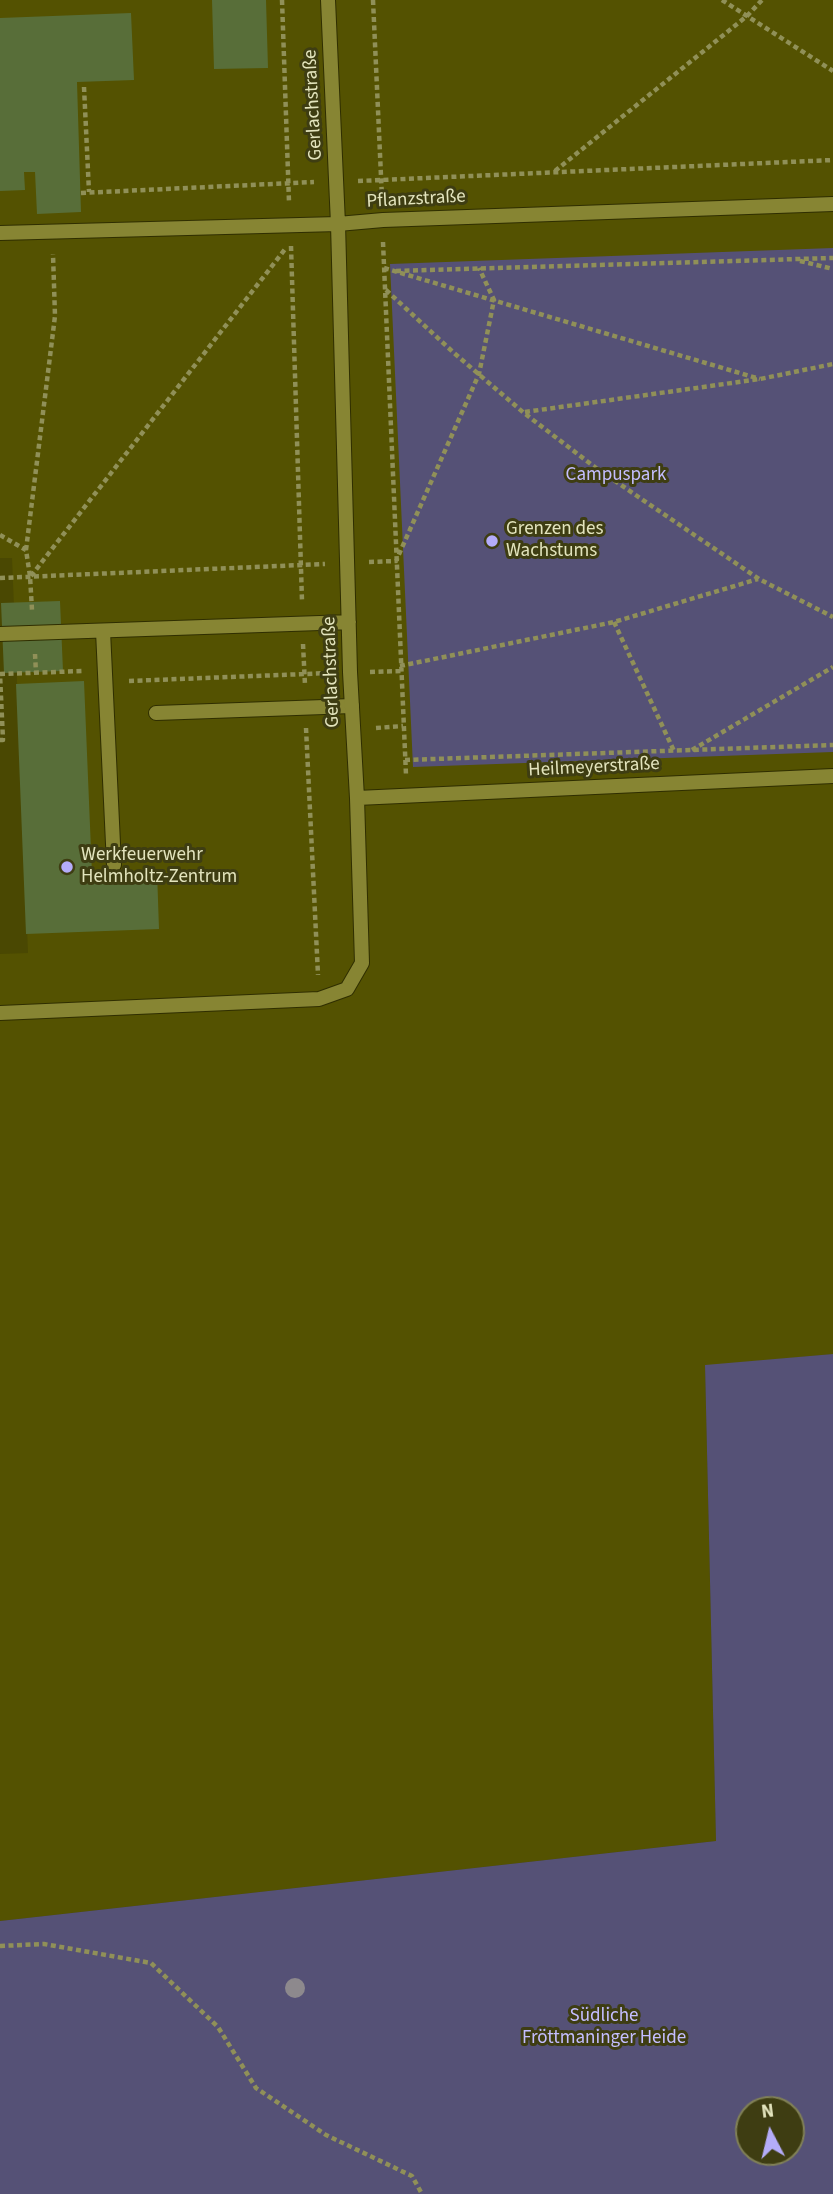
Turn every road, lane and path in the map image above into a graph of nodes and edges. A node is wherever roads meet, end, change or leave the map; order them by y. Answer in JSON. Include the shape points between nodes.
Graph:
{"nodes":[{"id":1,"x":282,"y":0,"type":"edge"},
{"id":2,"x":328,"y":0,"type":"edge"},
{"id":3,"x":373,"y":0,"type":"edge"},
{"id":4,"x":722,"y":0,"type":"edge"},
{"id":5,"x":762,"y":0,"type":"edge"},
{"id":6,"x":747,"y":16,"type":"junction"},
{"id":7,"x":833,"y":71,"type":"edge"},
{"id":8,"x":84,"y":87,"type":"dead end"},
{"id":9,"x":833,"y":160,"type":"edge"},
{"id":10,"x":555,"y":171,"type":"junction"},
{"id":11,"x":336,"y":181,"type":"junction"},
{"id":12,"x":381,"y":181,"type":"junction"},
{"id":13,"x":287,"y":184,"type":"junction"},
{"id":14,"x":89,"y":192,"type":"junction"},
{"id":15,"x":81,"y":193,"type":"dead end"},
{"id":16,"x":833,"y":204,"type":"edge"},
{"id":17,"x":383,"y":220,"type":"junction"},
{"id":18,"x":338,"y":224,"type":"junction"},
{"id":19,"x":291,"y":226,"type":"junction"},
{"id":20,"x":53,"y":232,"type":"junction"},
{"id":21,"x":0,"y":233,"type":"edge"},
{"id":22,"x":833,"y":258,"type":"edge"},
{"id":23,"x":792,"y":260,"type":"junction"},
{"id":24,"x":384,"y":268,"type":"junction"},
{"id":25,"x":479,"y":268,"type":"junction"},
{"id":26,"x":833,"y":269,"type":"edge"},
{"id":27,"x":396,"y":271,"type":"junction"},
{"id":28,"x":386,"y":290,"type":"junction"},
{"id":29,"x":494,"y":300,"type":"junction"},
{"id":30,"x":833,"y":364,"type":"edge"},
{"id":31,"x":479,"y":374,"type":"junction"},
{"id":32,"x":760,"y":379,"type":"junction"},
{"id":33,"x":524,"y":413,"type":"junction"},
{"id":34,"x":0,"y":535,"type":"edge"},
{"id":35,"x":26,"y":550,"type":"junction"},
{"id":36,"x":397,"y":561,"type":"junction"},
{"id":37,"x":347,"y":563,"type":"junction"},
{"id":38,"x":300,"y":565,"type":"junction"},
{"id":39,"x":30,"y":576,"type":"junction"},
{"id":40,"x":0,"y":578,"type":"edge"},
{"id":41,"x":759,"y":579,"type":"junction"},
{"id":42,"x":833,"y":617,"type":"edge"},
{"id":43,"x":614,"y":621,"type":"junction"},
{"id":44,"x":349,"y":622,"type":"junction"},
{"id":45,"x":302,"y":624,"type":"junction"},
{"id":46,"x":103,"y":631,"type":"junction"},
{"id":47,"x":33,"y":633,"type":"junction"},
{"id":48,"x":0,"y":634,"type":"edge"},
{"id":49,"x":400,"y":666,"type":"junction"},
{"id":50,"x":833,"y":667,"type":"edge"},
{"id":51,"x":350,"y":672,"type":"junction"},
{"id":52,"x":36,"y":673,"type":"junction"},
{"id":53,"x":304,"y":673,"type":"junction"},
{"id":54,"x":0,"y":674,"type":"edge"},
{"id":55,"x":106,"y":676,"type":"junction"},
{"id":56,"x":352,"y":706,"type":"junction"},
{"id":57,"x":305,"y":707,"type":"junction"},
{"id":58,"x":156,"y":713,"type":"dead end"},
{"id":59,"x":0,"y":740,"type":"edge"},
{"id":60,"x":833,"y":745,"type":"edge"},
{"id":61,"x":691,"y":750,"type":"junction"},
{"id":62,"x":674,"y":751,"type":"junction"},
{"id":63,"x":405,"y":760,"type":"junction"},
{"id":64,"x":833,"y":776,"type":"edge"},
{"id":65,"x":407,"y":796,"type":"junction"},
{"id":66,"x":358,"y":798,"type":"junction"},
{"id":67,"x":114,"y":865,"type":"dead end"},
{"id":68,"x":319,"y":999,"type":"junction"},
{"id":69,"x":0,"y":1013,"type":"edge"},
{"id":70,"x":0,"y":1946,"type":"edge"},
{"id":71,"x":422,"y":2194,"type":"edge"}],
"edges":[{"from":1,"to":13,"type":"path"},
{"from":2,"to":11,"type":"street","name":"Gerlachstraße"},
{"from":3,"to":12,"type":"path"},
{"from":4,"to":6,"type":"path"},
{"from":5,"to":6,"type":"path"},
{"from":6,"to":7,"type":"path"},
{"from":6,"to":10,"type":"path"},
{"from":8,"to":14,"type":"path"},
{"from":9,"to":10,"type":"path"},
{"from":10,"to":12,"type":"path"},
{"from":11,"to":12,"type":"path"},
{"from":11,"to":13,"type":"path"},
{"from":11,"to":18,"type":"street","name":"Gerlachstraße"},
{"from":12,"to":17,"type":"path"},
{"from":13,"to":14,"type":"path"},
{"from":13,"to":19,"type":"path"},
{"from":14,"to":15,"type":"path"},
{"from":16,"to":17,"type":"street","name":"Pflanzstraße"},
{"from":17,"to":18,"type":"street","name":"Pflanzstraße"},
{"from":17,"to":24,"type":"path"},
{"from":18,"to":19,"type":"street","name":"Pflanzstraße"},
{"from":18,"to":37,"type":"street","name":"Gerlachstraße"},
{"from":19,"to":20,"type":"street","name":"Pflanzstraße"},
{"from":20,"to":21,"type":"street","name":"Pflanzstraße"},
{"from":20,"to":35,"type":"path","via":[[55,316]]},
{"from":22,"to":23,"type":"path"},
{"from":23,"to":25,"type":"path"},
{"from":23,"to":26,"type":"path"},
{"from":24,"to":27,"type":"path"},
{"from":24,"to":28,"type":"path"},
{"from":25,"to":27,"type":"path"},
{"from":25,"to":29,"type":"path"},
{"from":27,"to":29,"type":"path"},
{"from":28,"to":31,"type":"path"},
{"from":28,"to":36,"type":"path"},
{"from":29,"to":31,"type":"path"},
{"from":29,"to":32,"type":"path"},
{"from":30,"to":32,"type":"path"},
{"from":31,"to":33,"type":"path"},
{"from":31,"to":36,"type":"path"},
{"from":32,"to":33,"type":"path"},
{"from":33,"to":41,"type":"path"},
{"from":34,"to":35,"type":"path"},
{"from":35,"to":39,"type":"path"},
{"from":36,"to":37,"type":"path"},
{"from":36,"to":49,"type":"path"},
{"from":37,"to":38,"type":"path"},
{"from":37,"to":44,"type":"street","name":"Gerlachstraße"},
{"from":38,"to":39,"type":"path"},
{"from":38,"to":39,"type":"path","via":[[291,241]]},
{"from":38,"to":45,"type":"path"},
{"from":39,"to":40,"type":"path"},
{"from":39,"to":47,"type":"path"},
{"from":41,"to":42,"type":"path"},
{"from":41,"to":43,"type":"path"},
{"from":43,"to":49,"type":"path"},
{"from":43,"to":62,"type":"path"},
{"from":44,"to":45,"type":"street"},
{"from":44,"to":51,"type":"street","name":"Gerlachstraße"},
{"from":45,"to":46,"type":"street"},
{"from":45,"to":53,"type":"path"},
{"from":46,"to":47,"type":"street"},
{"from":46,"to":55,"type":"street"},
{"from":47,"to":48,"type":"street"},
{"from":47,"to":52,"type":"path"},
{"from":49,"to":63,"type":"path"},
{"from":50,"to":61,"type":"path"},
{"from":51,"to":53,"type":"path"},
{"from":51,"to":56,"type":"street","name":"Gerlachstraße"},
{"from":52,"to":54,"type":"path"},
{"from":52,"to":55,"type":"path"},
{"from":53,"to":55,"type":"path"},
{"from":53,"to":57,"type":"path"},
{"from":54,"to":59,"type":"path"},
{"from":55,"to":67,"type":"street"},
{"from":56,"to":57,"type":"street"},
{"from":56,"to":66,"type":"street","name":"Gerlachstraße"},
{"from":57,"to":58,"type":"street"},
{"from":57,"to":68,"type":"path"},
{"from":60,"to":61,"type":"path"},
{"from":61,"to":62,"type":"path"},
{"from":62,"to":63,"type":"path"},
{"from":63,"to":65,"type":"path"},
{"from":64,"to":65,"type":"street","name":"Heilmeyerstraße"},
{"from":65,"to":66,"type":"street","name":"Heilmeyerstraße"},
{"from":66,"to":68,"type":"street","name":"Gerlachstraße","via":[[362,963],[347,989]]},
{"from":68,"to":69,"type":"street","name":"Gerlachstraße"},
{"from":70,"to":71,"type":"path","via":[[44,1944],[151,1963],[218,2027],[256,2088],[326,2135],[412,2176]]}]}
